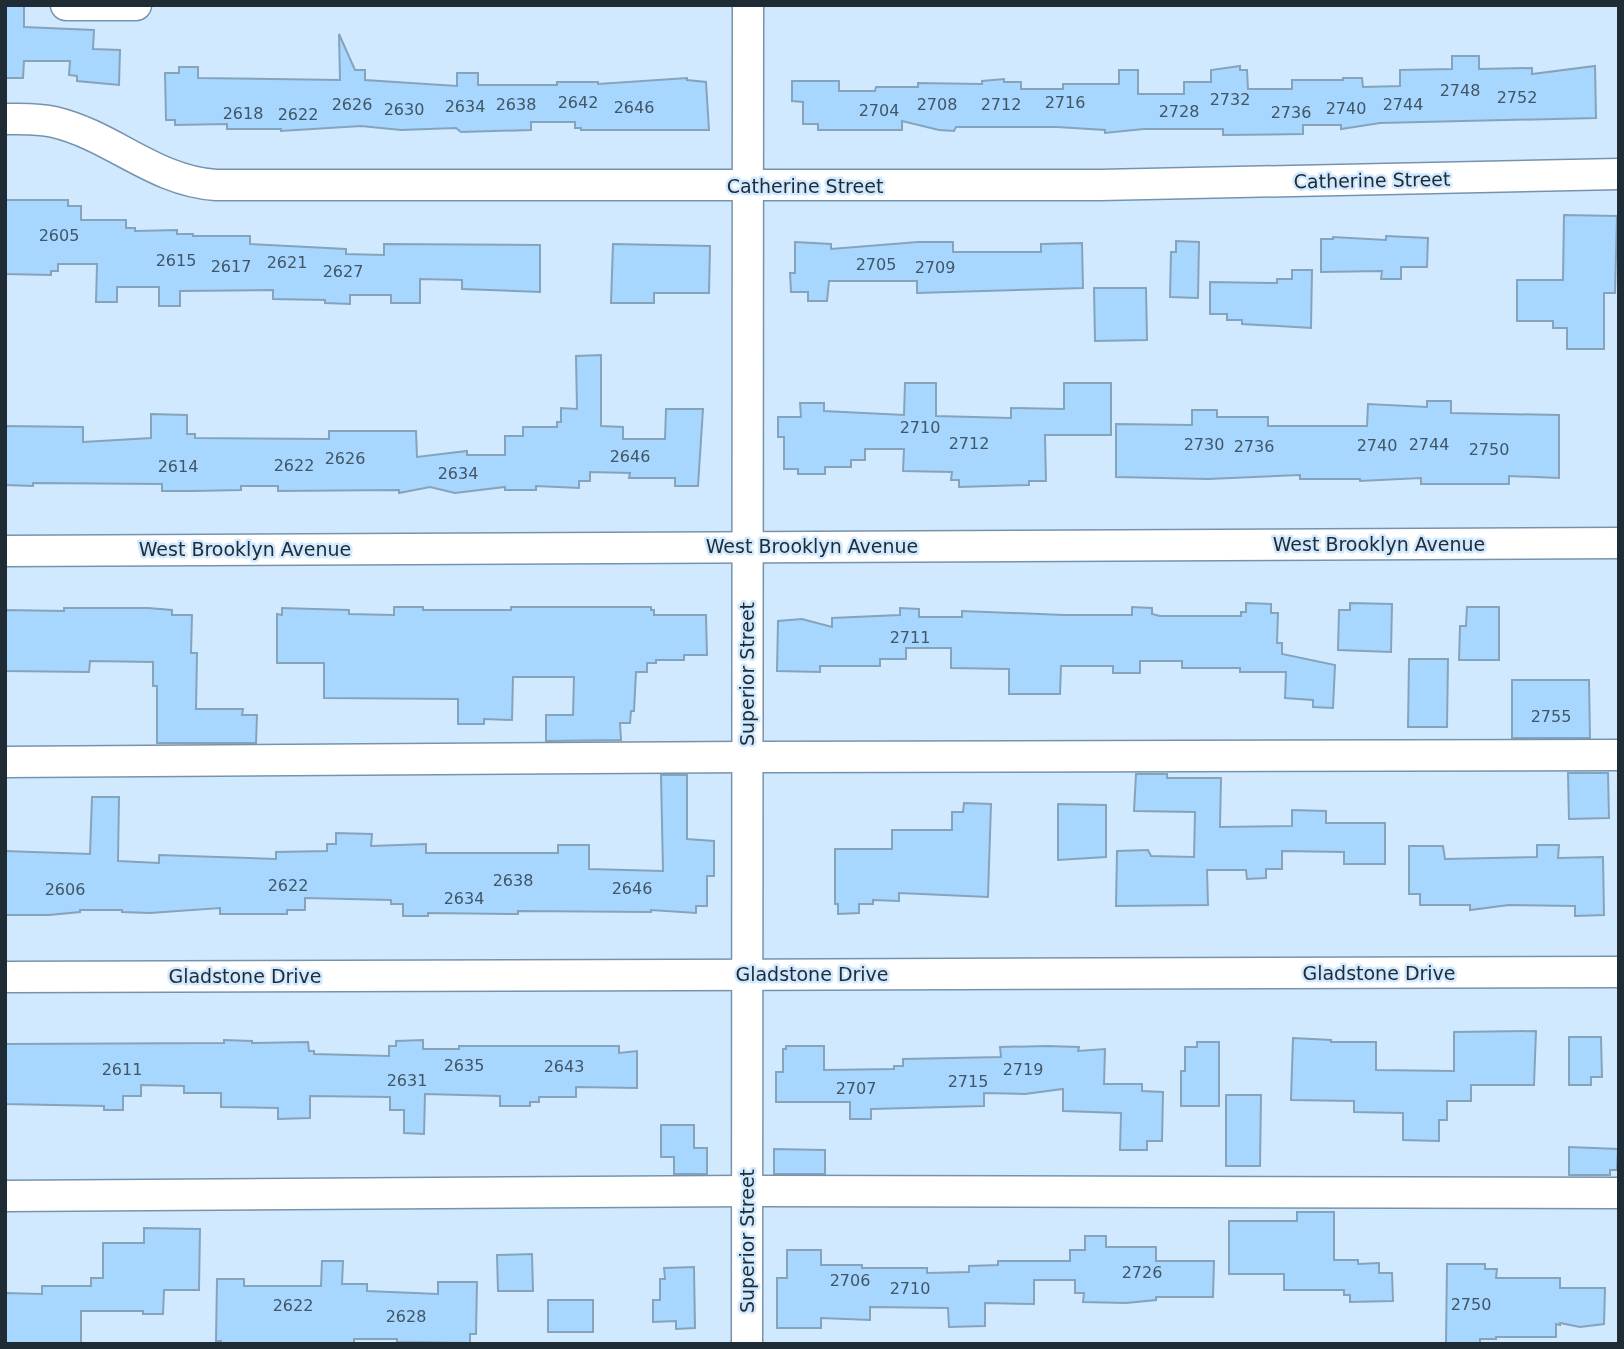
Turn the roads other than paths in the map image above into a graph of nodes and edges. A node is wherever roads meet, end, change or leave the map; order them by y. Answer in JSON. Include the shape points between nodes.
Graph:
{"nodes":[{"id":1,"x":66,"y":5,"type":"edge"},
{"id":2,"x":136,"y":5,"type":"edge"},
{"id":3,"x":748,"y":5,"type":"edge"},
{"id":4,"x":5,"y":119,"type":"edge"},
{"id":5,"x":1619,"y":174,"type":"edge"},
{"id":6,"x":748,"y":186,"type":"junction"},
{"id":7,"x":1619,"y":543,"type":"edge"},
{"id":8,"x":747,"y":547,"type":"junction"},
{"id":9,"x":5,"y":551,"type":"edge"},
{"id":10,"x":1619,"y":755,"type":"edge"},
{"id":11,"x":747,"y":757,"type":"junction"},
{"id":12,"x":5,"y":762,"type":"edge"},
{"id":13,"x":1619,"y":972,"type":"edge"},
{"id":14,"x":747,"y":974,"type":"junction"},
{"id":15,"x":5,"y":977,"type":"edge"},
{"id":16,"x":747,"y":1191,"type":"junction"},
{"id":17,"x":1619,"y":1193,"type":"edge"},
{"id":18,"x":5,"y":1196,"type":"edge"},
{"id":19,"x":747,"y":1344,"type":"edge"}],
"edges":[{"from":1,"to":2,"type":"street"},
{"from":3,"to":6,"type":"street","name":"Superior Street"},
{"from":4,"to":6,"type":"street","name":"Catherine Street","via":[[55,122],[192,184]]},
{"from":5,"to":6,"type":"street","name":"Catherine Street","via":[[1100,186]]},
{"from":6,"to":8,"type":"street","name":"Superior Street"},
{"from":7,"to":8,"type":"street","name":"West Brooklyn Avenue"},
{"from":8,"to":9,"type":"street","name":"West Brooklyn Avenue"},
{"from":8,"to":11,"type":"street","name":"Superior Street"},
{"from":10,"to":11,"type":"street"},
{"from":11,"to":12,"type":"street"},
{"from":11,"to":14,"type":"street","name":"Superior Street"},
{"from":13,"to":14,"type":"street","name":"Gladstone Drive"},
{"from":14,"to":15,"type":"street","name":"Gladstone Drive"},
{"from":14,"to":16,"type":"street","name":"Superior Street"},
{"from":16,"to":17,"type":"street"},
{"from":16,"to":18,"type":"street"},
{"from":16,"to":19,"type":"street","name":"Superior Street"}]}
